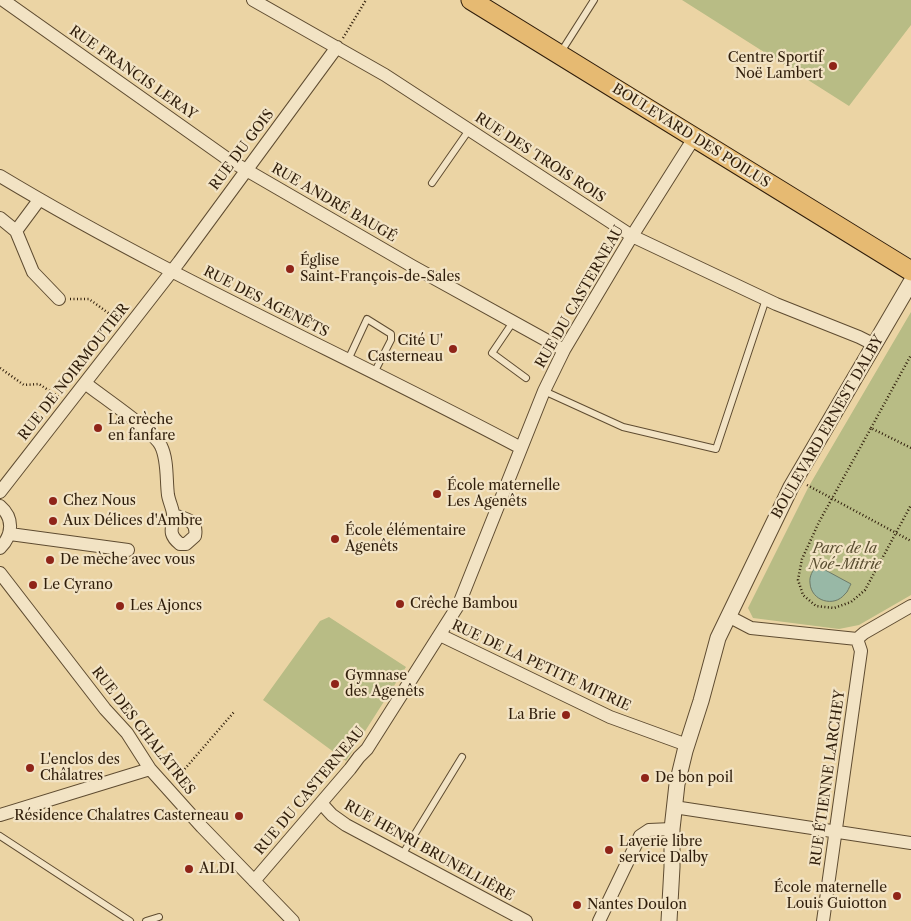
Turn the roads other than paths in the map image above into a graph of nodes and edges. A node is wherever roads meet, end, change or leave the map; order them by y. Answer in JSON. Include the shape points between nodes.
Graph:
{"nodes":[{"id":1,"x":3,"y":0,"type":"edge"},
{"id":2,"x":253,"y":0,"type":"edge"},
{"id":3,"x":471,"y":0,"type":"edge"},
{"id":4,"x":594,"y":0,"type":"edge"},
{"id":5,"x":337,"y":47,"type":"junction"},
{"id":6,"x":559,"y":55,"type":"junction"},
{"id":7,"x":469,"y":130,"type":"junction"},
{"id":8,"x":694,"y":138,"type":"junction"},
{"id":9,"x":246,"y":170,"type":"junction"},
{"id":10,"x":0,"y":176,"type":"edge"},
{"id":11,"x":432,"y":182,"type":"dead end"},
{"id":12,"x":39,"y":200,"type":"junction"},
{"id":13,"x":0,"y":218,"type":"edge"},
{"id":14,"x":16,"y":231,"type":"junction"},
{"id":15,"x":632,"y":236,"type":"junction"},
{"id":16,"x":172,"y":270,"type":"junction"},
{"id":17,"x":911,"y":271,"type":"edge"},
{"id":18,"x":911,"y":282,"type":"edge"},
{"id":19,"x":59,"y":299,"type":"road end"},
{"id":20,"x":766,"y":300,"type":"junction"},
{"id":21,"x":513,"y":322,"type":"junction"},
{"id":22,"x":875,"y":345,"type":"junction"},
{"id":23,"x":564,"y":350,"type":"junction"},
{"id":24,"x":348,"y":360,"type":"junction"},
{"id":25,"x":374,"y":373,"type":"junction"},
{"id":26,"x":526,"y":378,"type":"dead end"},
{"id":27,"x":85,"y":383,"type":"junction"},
{"id":28,"x":544,"y":391,"type":"junction"},
{"id":29,"x":521,"y":448,"type":"junction"},
{"id":30,"x":0,"y":492,"type":"edge"},
{"id":31,"x":0,"y":506,"type":"edge"},
{"id":32,"x":173,"y":515,"type":"dead end"},
{"id":33,"x":10,"y":534,"type":"junction"},
{"id":34,"x":0,"y":548,"type":"edge"},
{"id":35,"x":128,"y":550,"type":"dead end"},
{"id":36,"x":0,"y":573,"type":"edge"},
{"id":37,"x":911,"y":606,"type":"edge"},
{"id":38,"x":728,"y":616,"type":"junction"},
{"id":39,"x":440,"y":635,"type":"junction"},
{"id":40,"x":857,"y":639,"type":"junction"},
{"id":41,"x":686,"y":745,"type":"junction"},
{"id":42,"x":462,"y":757,"type":"dead end"},
{"id":43,"x":150,"y":769,"type":"junction"},
{"id":44,"x":321,"y":803,"type":"junction"},
{"id":45,"x":674,"y":807,"type":"junction"},
{"id":46,"x":0,"y":815,"type":"edge"},
{"id":47,"x":672,"y":829,"type":"junction"},
{"id":48,"x":836,"y":831,"type":"junction"},
{"id":49,"x":0,"y":836,"type":"edge"},
{"id":50,"x":911,"y":843,"type":"edge"},
{"id":51,"x":402,"y":855,"type":"junction"},
{"id":52,"x":254,"y":881,"type":"junction"},
{"id":53,"x":159,"y":917,"type":"dead end"},
{"id":54,"x":130,"y":921,"type":"edge"},
{"id":55,"x":146,"y":921,"type":"edge"},
{"id":56,"x":293,"y":921,"type":"edge"},
{"id":57,"x":526,"y":921,"type":"edge"},
{"id":58,"x":599,"y":921,"type":"edge"},
{"id":59,"x":669,"y":921,"type":"edge"},
{"id":60,"x":823,"y":921,"type":"edge"}],
"edges":[{"from":1,"to":9,"type":"street","name":"RUE FRANCIS LERAY"},
{"from":2,"to":5,"type":"street","name":"RUE DES TROIS ROIS"},
{"from":3,"to":6,"type":"main road","name":"BOULEVARD DES POILUS"},
{"from":4,"to":6,"type":"lane"},
{"from":5,"to":7,"type":"street","name":"RUE DES TROIS ROIS","via":[[385,74]]},
{"from":5,"to":9,"type":"street","name":"RUE DU GOIS"},
{"from":6,"to":8,"type":"main road","name":"BOULEVARD DES POILUS"},
{"from":7,"to":11,"type":"lane"},
{"from":7,"to":15,"type":"street","name":"RUE DES TROIS ROIS"},
{"from":8,"to":15,"type":"street","name":"RUE DU CASTERNEAU"},
{"from":8,"to":17,"type":"main road","name":"BOULEVARD DES POILUS"},
{"from":9,"to":16,"type":"street","name":"RUE DU GOIS"},
{"from":9,"to":21,"type":"street","name":"RUE ANDRÉ BAUGÉ"},
{"from":10,"to":12,"type":"street","name":"RUE DES AGENÊTS"},
{"from":12,"to":14,"type":"street"},
{"from":12,"to":16,"type":"street","name":"RUE DES AGENÊTS"},
{"from":13,"to":14,"type":"street"},
{"from":14,"to":19,"type":"street","via":[[33,272]]},
{"from":15,"to":20,"type":"street","name":"RUE DES TROIS ROIS"},
{"from":15,"to":23,"type":"street","name":"RUE DU CASTERNEAU"},
{"from":16,"to":24,"type":"street","name":"RUE DES AGENÊTS"},
{"from":16,"to":27,"type":"street","name":"RUE DE NOIRMOUTIER"},
{"from":18,"to":22,"type":"street","name":"BOULEVARD ERNEST DALBY"},
{"from":20,"to":22,"type":"street","name":"RUE DES TROIS ROIS"},
{"from":20,"to":28,"type":"lane","via":[[716,449],[622,426]]},
{"from":21,"to":23,"type":"street","name":"RUE ANDRÉ BAUGÉ"},
{"from":21,"to":26,"type":"lane","via":[[492,353]]},
{"from":22,"to":38,"type":"street","name":"BOULEVARD ERNEST DALBY","via":[[795,479]]},
{"from":23,"to":28,"type":"street","name":"RUE DU CASTERNEAU"},
{"from":24,"to":25,"type":"street","name":"RUE DES AGENÊTS"},
{"from":24,"to":25,"type":"lane","via":[[367,319],[391,334]]},
{"from":25,"to":29,"type":"street","name":"RUE DES AGENÊTS"},
{"from":27,"to":30,"type":"street","name":"RUE DE NOIRMOUTIER"},
{"from":27,"to":32,"type":"street","via":[[158,440],[164,455]]},
{"from":28,"to":29,"type":"street","name":"RUE DU CASTERNEAU"},
{"from":29,"to":39,"type":"street","name":"RUE DU CASTERNEAU","via":[[459,604]]},
{"from":31,"to":33,"type":"street","via":[[10,523]]},
{"from":33,"to":34,"type":"street"},
{"from":33,"to":35,"type":"street"},
{"from":36,"to":43,"type":"street","name":"RUE DES CHALÂTRES","via":[[127,733]]},
{"from":37,"to":40,"type":"street"},
{"from":38,"to":40,"type":"street","via":[[752,628]]},
{"from":38,"to":41,"type":"street","name":"BOULEVARD ERNEST DALBY","via":[[718,638]]},
{"from":39,"to":41,"type":"street","name":"RUE DE LA PETITE MITRIE","via":[[610,717]]},
{"from":39,"to":44,"type":"street","name":"RUE DU CASTERNEAU","via":[[367,749]]},
{"from":40,"to":48,"type":"street","name":"RUE ÉTIENNE LARCHEY","via":[[862,651]]},
{"from":41,"to":45,"type":"street","name":"BOULEVARD ERNEST DALBY"},
{"from":42,"to":51,"type":"lane"},
{"from":43,"to":46,"type":"street"},
{"from":43,"to":52,"type":"street","name":"RUE DES CHALÂTRES"},
{"from":44,"to":51,"type":"street","name":"RUE HENRI BRUNELLIÈRE","via":[[346,825]]},
{"from":44,"to":52,"type":"street","name":"RUE DU CASTERNEAU"},
{"from":45,"to":47,"type":"street","name":"BOULEVARD ERNEST DALBY"},
{"from":45,"to":48,"type":"street"},
{"from":47,"to":58,"type":"street","via":[[649,830],[640,836]]},
{"from":47,"to":59,"type":"street","name":"BOULEVARD ERNEST DALBY"},
{"from":48,"to":50,"type":"street"},
{"from":48,"to":60,"type":"street","name":"RUE ÉTIENNE LARCHEY"},
{"from":49,"to":54,"type":"lane"},
{"from":51,"to":57,"type":"street","name":"RUE HENRI BRUNELLIÈRE"},
{"from":52,"to":56,"type":"street","name":"RUE DES CHALÂTRES"},
{"from":53,"to":55,"type":"lane"}]}
